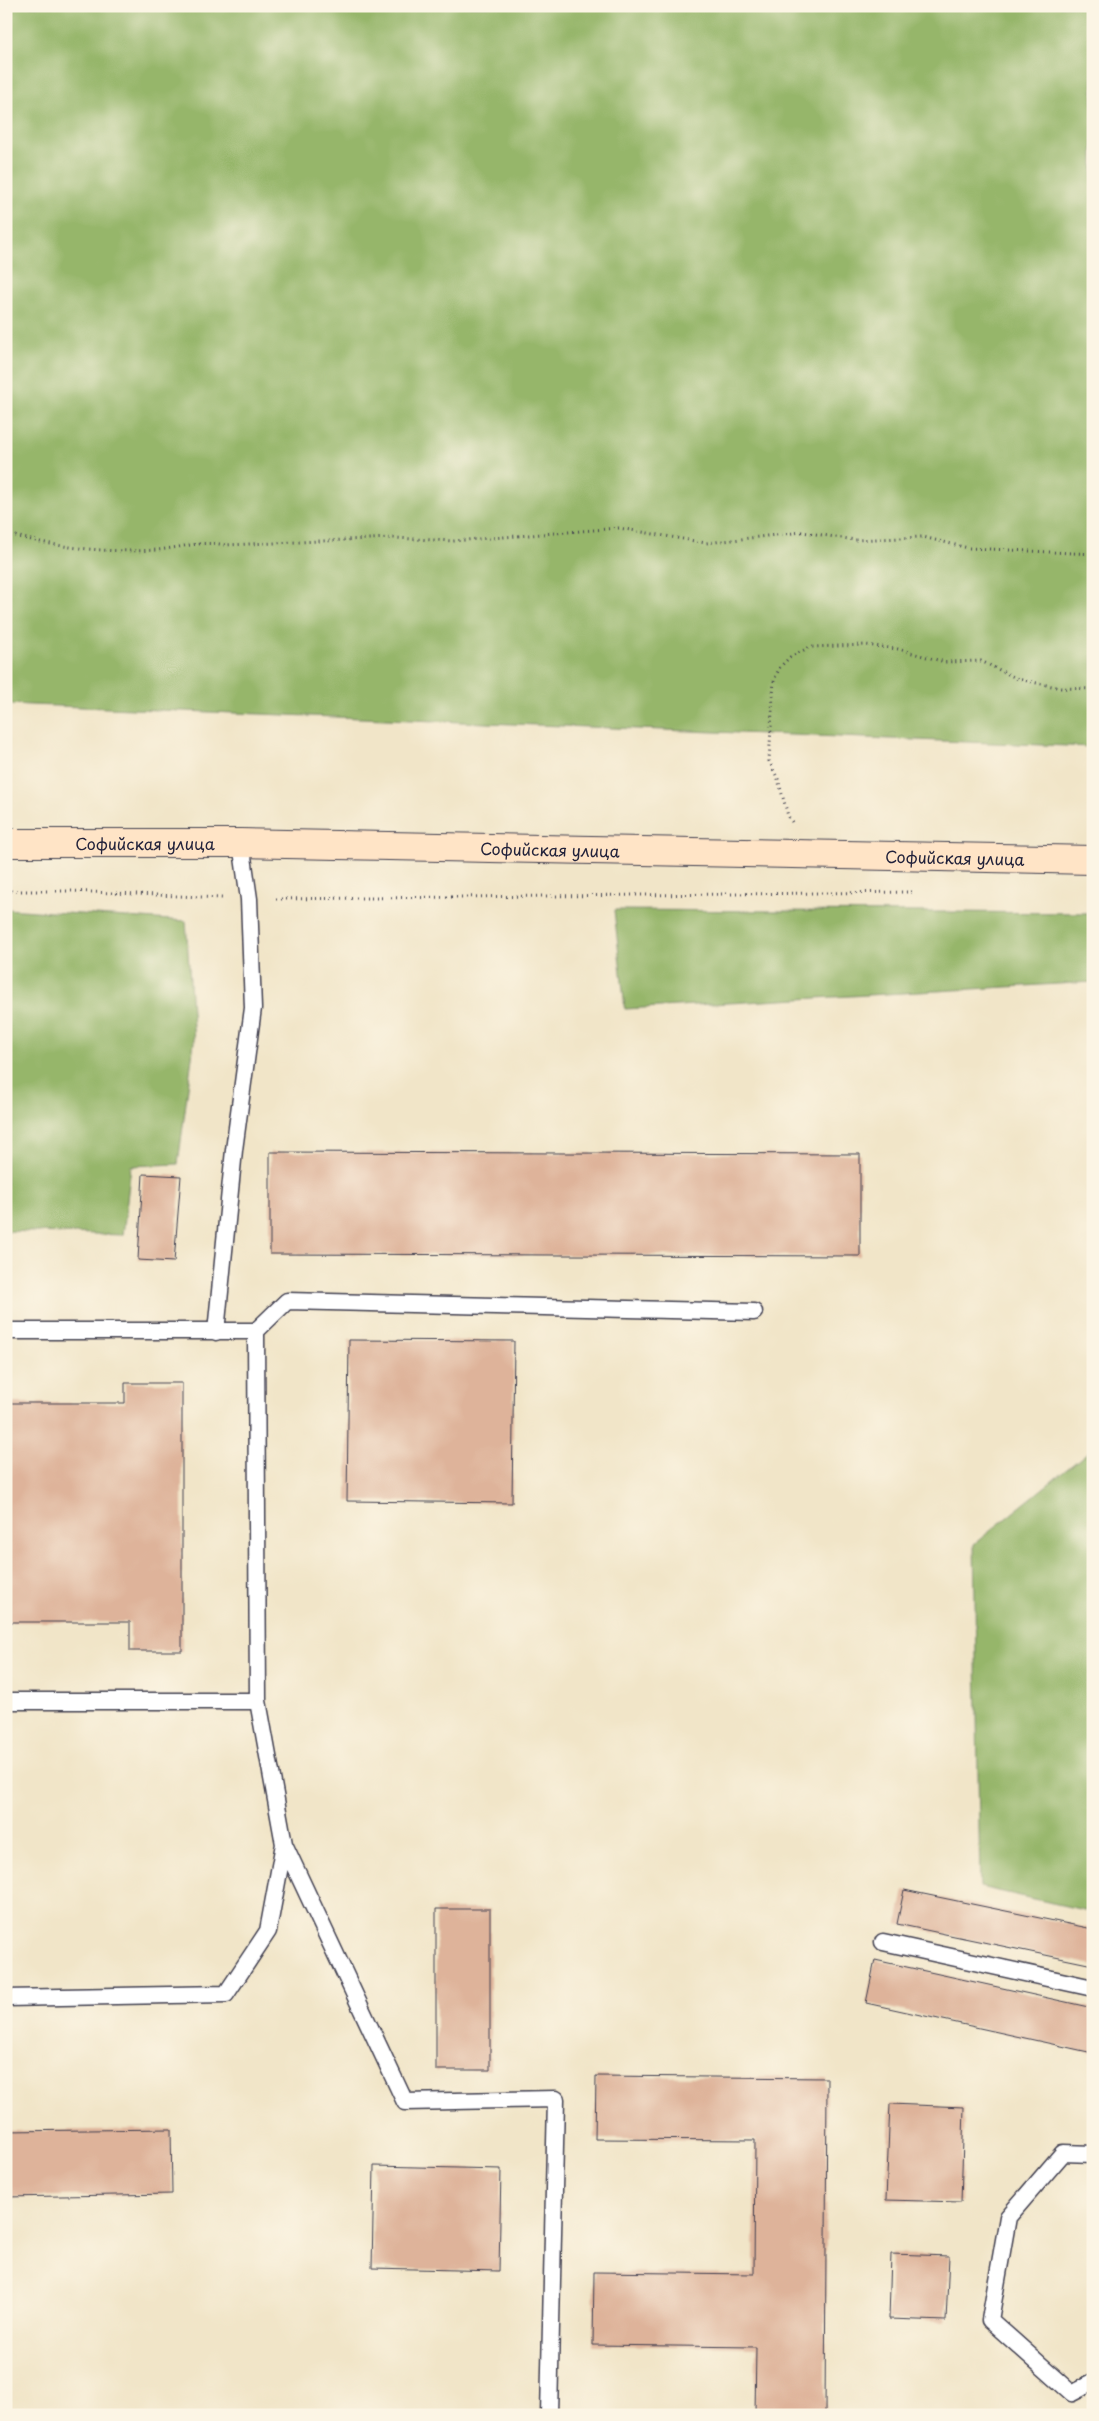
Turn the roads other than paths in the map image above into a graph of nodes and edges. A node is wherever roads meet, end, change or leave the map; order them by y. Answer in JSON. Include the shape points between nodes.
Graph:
{"nodes":[{"id":1,"x":6,"y":843,"type":"edge"},
{"id":2,"x":241,"y":843,"type":"junction"},
{"id":3,"x":1093,"y":860,"type":"edge"},
{"id":4,"x":754,"y":1312,"type":"dead end"},
{"id":5,"x":6,"y":1331,"type":"edge"},
{"id":6,"x":256,"y":1331,"type":"junction"},
{"id":7,"x":216,"y":1332,"type":"junction"},
{"id":8,"x":6,"y":1701,"type":"edge"},
{"id":9,"x":258,"y":1701,"type":"junction"},
{"id":10,"x":284,"y":1844,"type":"junction"},
{"id":11,"x":883,"y":1942,"type":"dead end"},
{"id":12,"x":1093,"y":1988,"type":"edge"},
{"id":13,"x":6,"y":1998,"type":"edge"},
{"id":14,"x":1093,"y":2154,"type":"edge"},
{"id":15,"x":1093,"y":2382,"type":"edge"},
{"id":16,"x":549,"y":2415,"type":"edge"}],
"edges":[{"from":1,"to":2,"type":"main road","name":"Софийская улица"},
{"from":2,"to":3,"type":"main road","name":"Софийская улица"},
{"from":2,"to":7,"type":"lane","via":[[249,899],[253,1008],[234,1150]]},
{"from":4,"to":6,"type":"lane","via":[[287,1301]]},
{"from":5,"to":7,"type":"lane"},
{"from":6,"to":7,"type":"lane"},
{"from":6,"to":9,"type":"lane"},
{"from":8,"to":9,"type":"lane"},
{"from":9,"to":10,"type":"lane"},
{"from":10,"to":13,"type":"lane","via":[[268,1931],[226,1994]]},
{"from":10,"to":16,"type":"lane","via":[[405,2102],[556,2099]]},
{"from":11,"to":12,"type":"lane"},
{"from":14,"to":15,"type":"lane","via":[[1062,2153],[1008,2217],[990,2320],[1072,2393]]}]}
